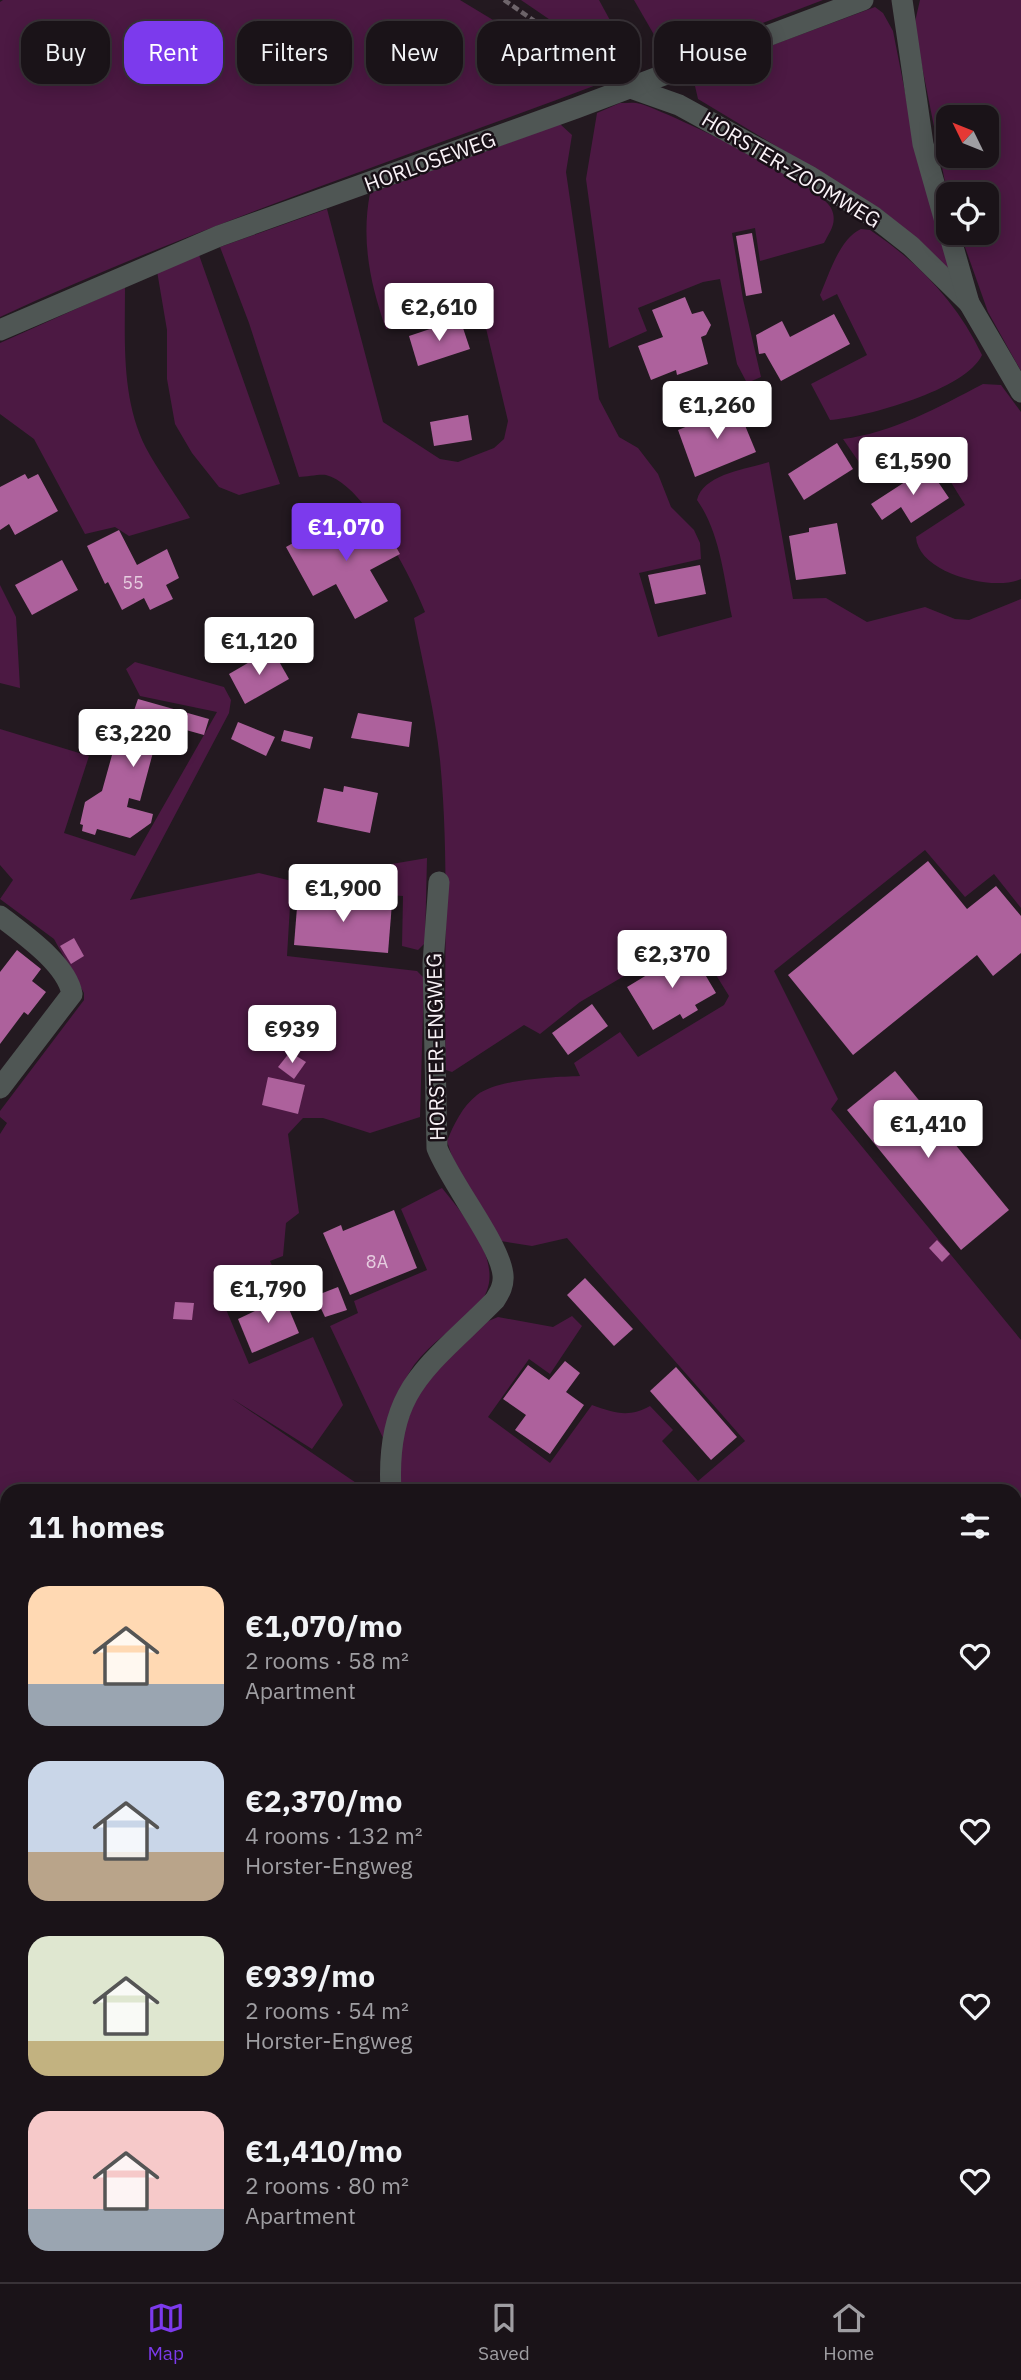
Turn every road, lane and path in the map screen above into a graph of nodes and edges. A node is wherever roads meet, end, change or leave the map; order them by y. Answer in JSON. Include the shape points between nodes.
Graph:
{"nodes":[{"id":1,"x":504,"y":0,"type":"edge"},
{"id":2,"x":863,"y":0,"type":"edge"},
{"id":3,"x":902,"y":0,"type":"edge"},
{"id":4,"x":631,"y":88,"type":"junction"},
{"id":5,"x":936,"y":188,"type":"edge"},
{"id":6,"x":953,"y":245,"type":"edge"},
{"id":7,"x":969,"y":303,"type":"junction"},
{"id":8,"x":0,"y":330,"type":"edge"},
{"id":9,"x":1021,"y":392,"type":"edge"},
{"id":10,"x":439,"y":882,"type":"dead end"},
{"id":11,"x":0,"y":916,"type":"edge"},
{"id":12,"x":0,"y":1088,"type":"edge"},
{"id":13,"x":391,"y":1484,"type":"edge"}],
"edges":[{"from":1,"to":4,"type":"path"},
{"from":2,"to":4,"type":"street","name":"HORLOSEWEG"},
{"from":3,"to":5,"type":"street","name":"HORSTER-ZOOMWEG","via":[[923,144]]},
{"from":4,"to":7,"type":"street","name":"HORSTER-ZOOMWEG","via":[[679,105],[858,206],[911,246]]},
{"from":4,"to":8,"type":"street","name":"HORLOSEWEG","via":[[219,236]]},
{"from":6,"to":7,"type":"street","name":"HORSTER-ZOOMWEG"},
{"from":7,"to":9,"type":"street","name":"HORSTER-ZOOMWEG"},
{"from":10,"to":13,"type":"street","name":"HORSTER-ENGWEG","via":[[433,962],[437,1148],[497,1255],[502,1289],[421,1374],[402,1401],[391,1439]]},
{"from":11,"to":12,"type":"street","via":[[40,947],[70,984],[72,994]]}]}
